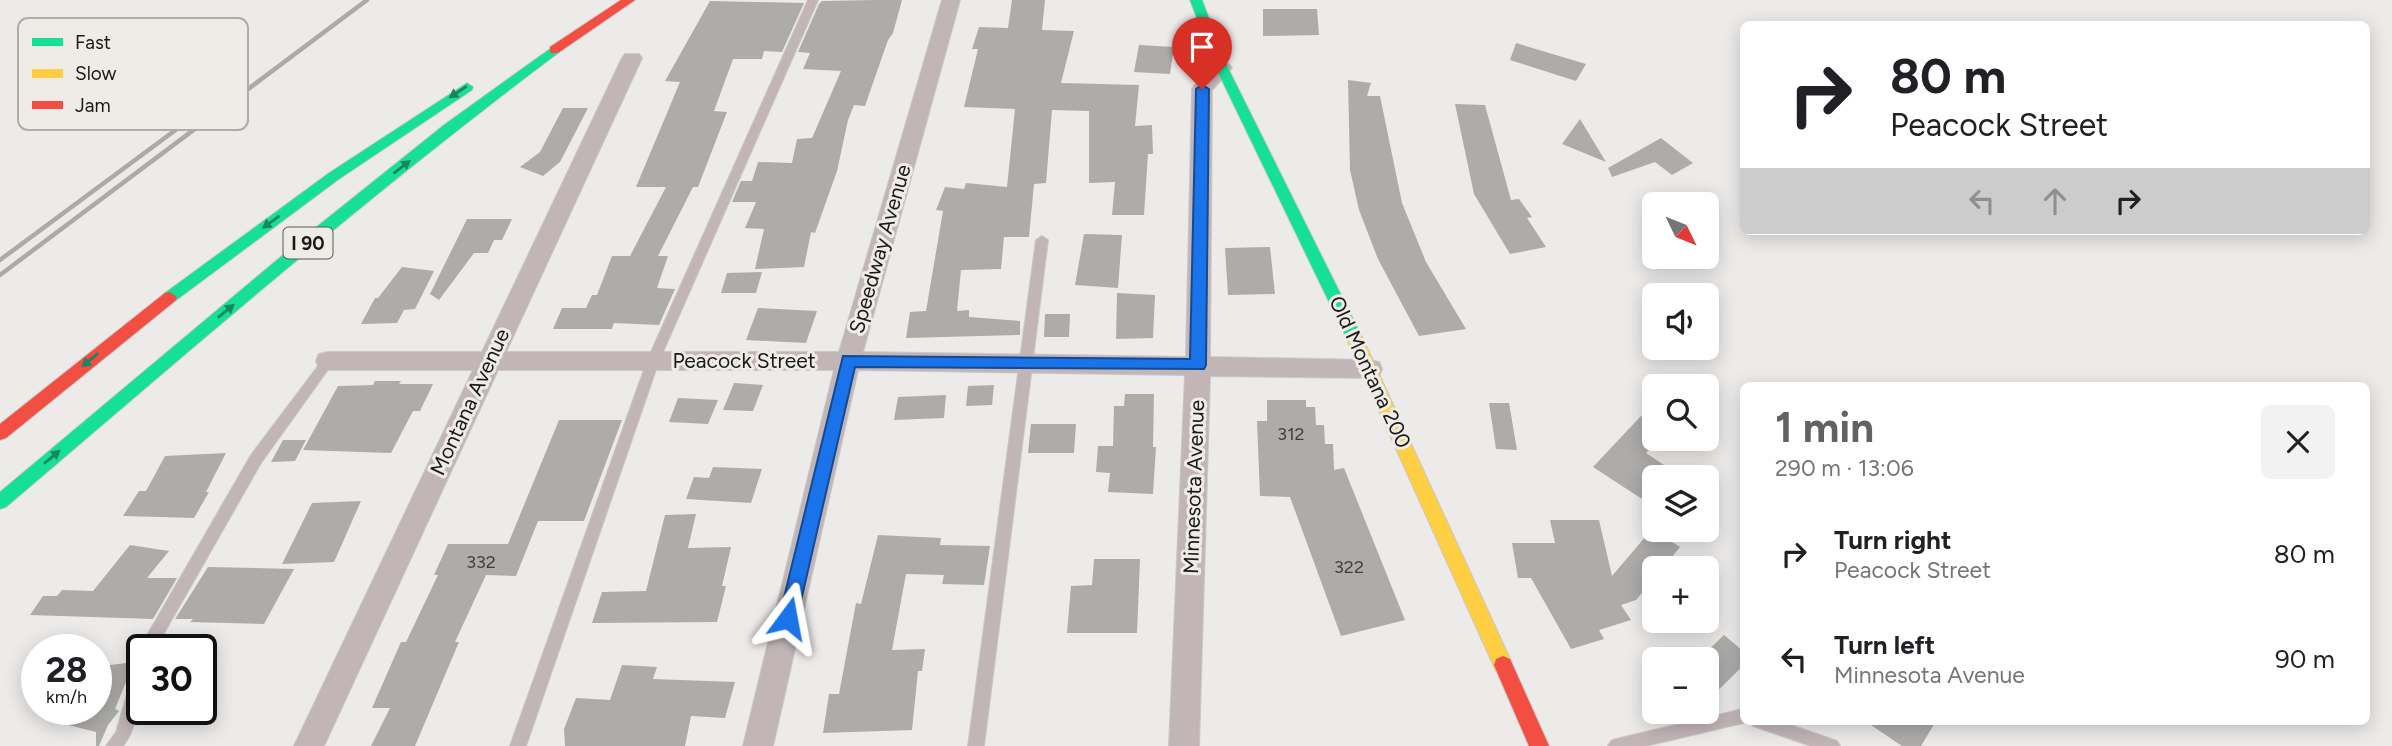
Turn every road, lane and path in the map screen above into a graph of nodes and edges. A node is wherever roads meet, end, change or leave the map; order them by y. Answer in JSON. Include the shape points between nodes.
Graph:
{"nodes":[{"id":1,"x":813,"y":0,"type":"edge"},
{"id":2,"x":951,"y":0,"type":"edge"},
{"id":3,"x":1196,"y":0,"type":"edge"},
{"id":4,"x":635,"y":3,"type":"edge"},
{"id":5,"x":632,"y":58,"type":"dead end"},
{"id":6,"x":1222,"y":68,"type":"junction"},
{"id":7,"x":481,"y":77,"type":"dead end"},
{"id":8,"x":1042,"y":240,"type":"dead end"},
{"id":9,"x":848,"y":360,"type":"junction"},
{"id":10,"x":328,"y":361,"type":"joint"},
{"id":11,"x":489,"y":361,"type":"junction"},
{"id":12,"x":653,"y":361,"type":"junction"},
{"id":13,"x":1025,"y":364,"type":"junction"},
{"id":14,"x":1198,"y":365,"type":"junction"},
{"id":15,"x":1370,"y":369,"type":"junction"},
{"id":16,"x":0,"y":433,"type":"edge"},
{"id":17,"x":0,"y":502,"type":"edge"},
{"id":18,"x":156,"y":634,"type":"edge"},
{"id":19,"x":1740,"y":717,"type":"edge"},
{"id":20,"x":126,"y":722,"type":"edge"},
{"id":21,"x":1770,"y":725,"type":"edge"},
{"id":22,"x":1626,"y":745,"type":"edge"},
{"id":23,"x":114,"y":746,"type":"edge"},
{"id":24,"x":309,"y":746,"type":"edge"},
{"id":25,"x":518,"y":746,"type":"edge"},
{"id":26,"x":758,"y":746,"type":"edge"},
{"id":27,"x":976,"y":746,"type":"edge"},
{"id":28,"x":1184,"y":746,"type":"edge"},
{"id":29,"x":1539,"y":746,"type":"edge"},
{"id":30,"x":1832,"y":746,"type":"edge"}],
"edges":[{"from":1,"to":12,"type":"lane"},
{"from":2,"to":9,"type":"street","name":"Speedway Avenue"},
{"from":3,"to":6,"type":"main road","name":"Old Montana 200"},
{"from":17,"to":4,"type":"main road","number":"I 90","one_way":true,"via":[[201,331],[517,76]]},
{"from":5,"to":11,"type":"street","name":"Montana Avenue"},
{"from":6,"to":14,"type":"street","name":"Minnesota Avenue","via":[[1202,89]]},
{"from":6,"to":15,"type":"main road","name":"Old Montana 200"},
{"from":7,"to":16,"type":"main road","number":"I 90","one_way":true,"via":[[334,176],[159,305]]},
{"from":8,"to":13,"type":"lane"},
{"from":9,"to":12,"type":"street","name":"Peacock Street"},
{"from":9,"to":13,"type":"street","name":"Peacock Street"},
{"from":9,"to":26,"type":"street","name":"Speedway Avenue"},
{"from":10,"to":11,"type":"street","name":"Peacock Street"},
{"from":10,"to":18,"type":"lane","via":[[256,459]]},
{"from":11,"to":12,"type":"street","name":"Peacock Street"},
{"from":11,"to":24,"type":"street","name":"Montana Avenue"},
{"from":12,"to":25,"type":"lane"},
{"from":13,"to":14,"type":"street","name":"Peacock Street"},
{"from":13,"to":27,"type":"lane"},
{"from":14,"to":15,"type":"street","name":"Peacock Street"},
{"from":14,"to":28,"type":"street","name":"Minnesota Avenue"},
{"from":15,"to":29,"type":"main road","name":"Old Montana 200"},
{"from":19,"to":22,"type":"lane"},
{"from":20,"to":23,"type":"lane"},
{"from":21,"to":30,"type":"lane"}]}
